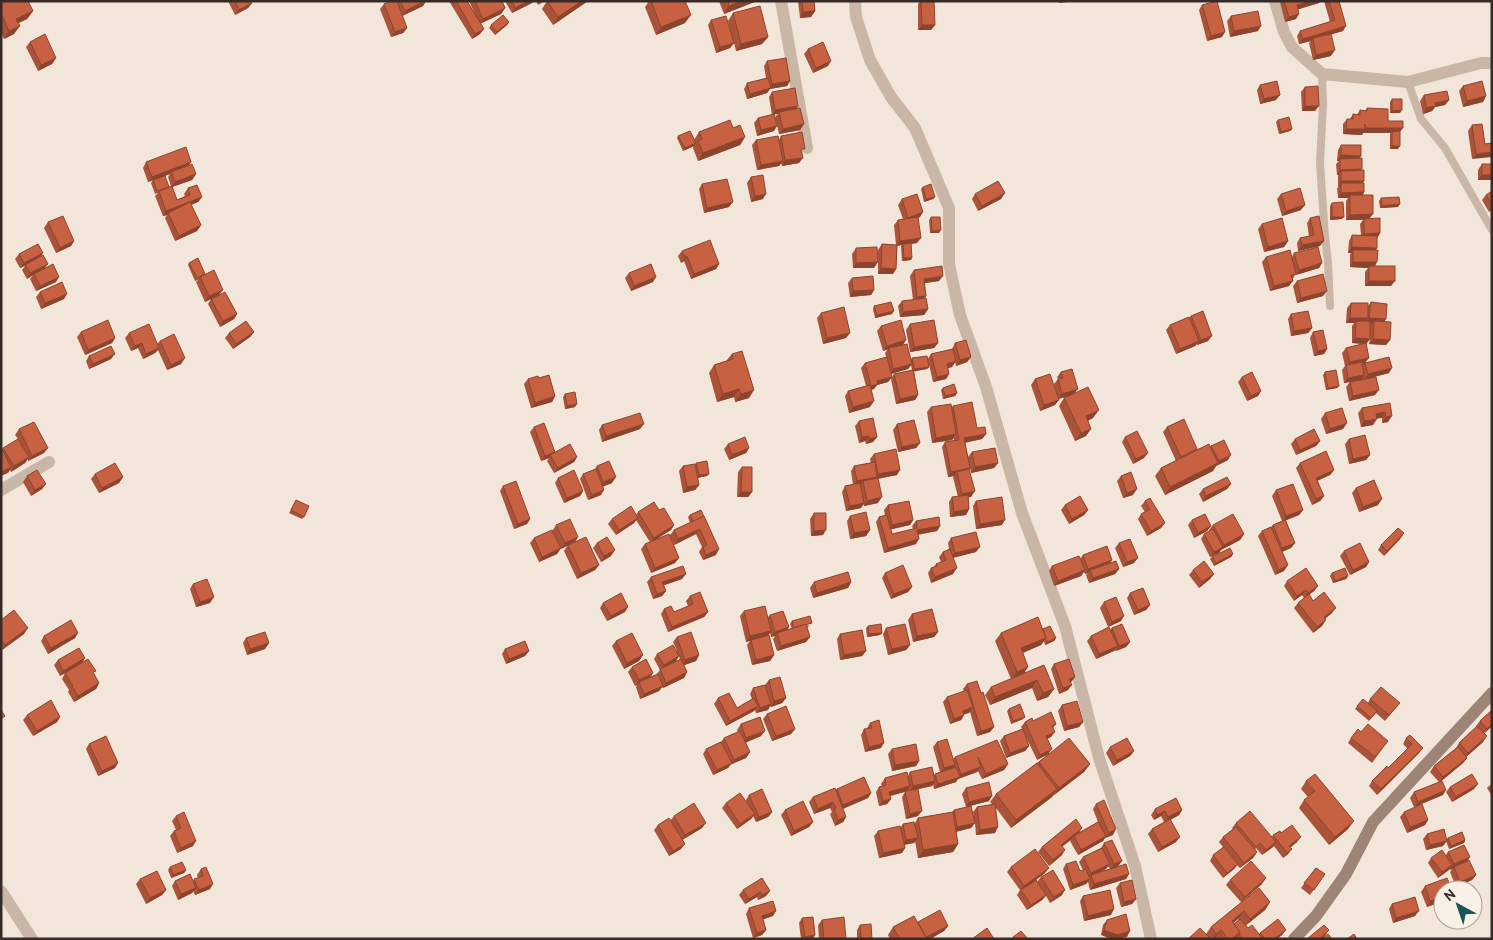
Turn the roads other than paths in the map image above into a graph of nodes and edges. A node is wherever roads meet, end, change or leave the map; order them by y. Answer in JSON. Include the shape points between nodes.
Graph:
{"nodes":[{"id":1,"x":781,"y":1,"type":"edge"},
{"id":2,"x":855,"y":1,"type":"edge"},
{"id":3,"x":1275,"y":1,"type":"edge"},
{"id":4,"x":1492,"y":63,"type":"edge"},
{"id":5,"x":1322,"y":74,"type":"junction"},
{"id":6,"x":1408,"y":82,"type":"junction"},
{"id":7,"x":807,"y":148,"type":"edge"},
{"id":8,"x":1492,"y":230,"type":"edge"},
{"id":9,"x":1330,"y":306,"type":"dead end"},
{"id":10,"x":49,"y":462,"type":"dead end"},
{"id":11,"x":1,"y":490,"type":"edge"},
{"id":12,"x":1492,"y":693,"type":"edge"},
{"id":13,"x":1,"y":891,"type":"edge"},
{"id":14,"x":32,"y":939,"type":"edge"},
{"id":15,"x":1151,"y":939,"type":"edge"},
{"id":16,"x":1294,"y":939,"type":"edge"}],
"edges":[{"from":1,"to":7,"type":"street"},
{"from":2,"to":15,"type":"street","via":[[856,17],[870,60],[891,97],[915,128],[949,208],[950,264],[960,315],[986,387],[1022,514],[1065,626],[1099,758],[1135,866]]},
{"from":3,"to":5,"type":"street","via":[[1292,47]]},
{"from":4,"to":6,"type":"street"},
{"from":5,"to":6,"type":"street"},
{"from":5,"to":9,"type":"lane","via":[[1320,163]]},
{"from":6,"to":8,"type":"lane","via":[[1421,119],[1445,148]]},
{"from":10,"to":11,"type":"street"},
{"from":12,"to":16,"type":"main road","via":[[1374,822],[1346,874],[1316,916]]},
{"from":13,"to":14,"type":"street"}]}
